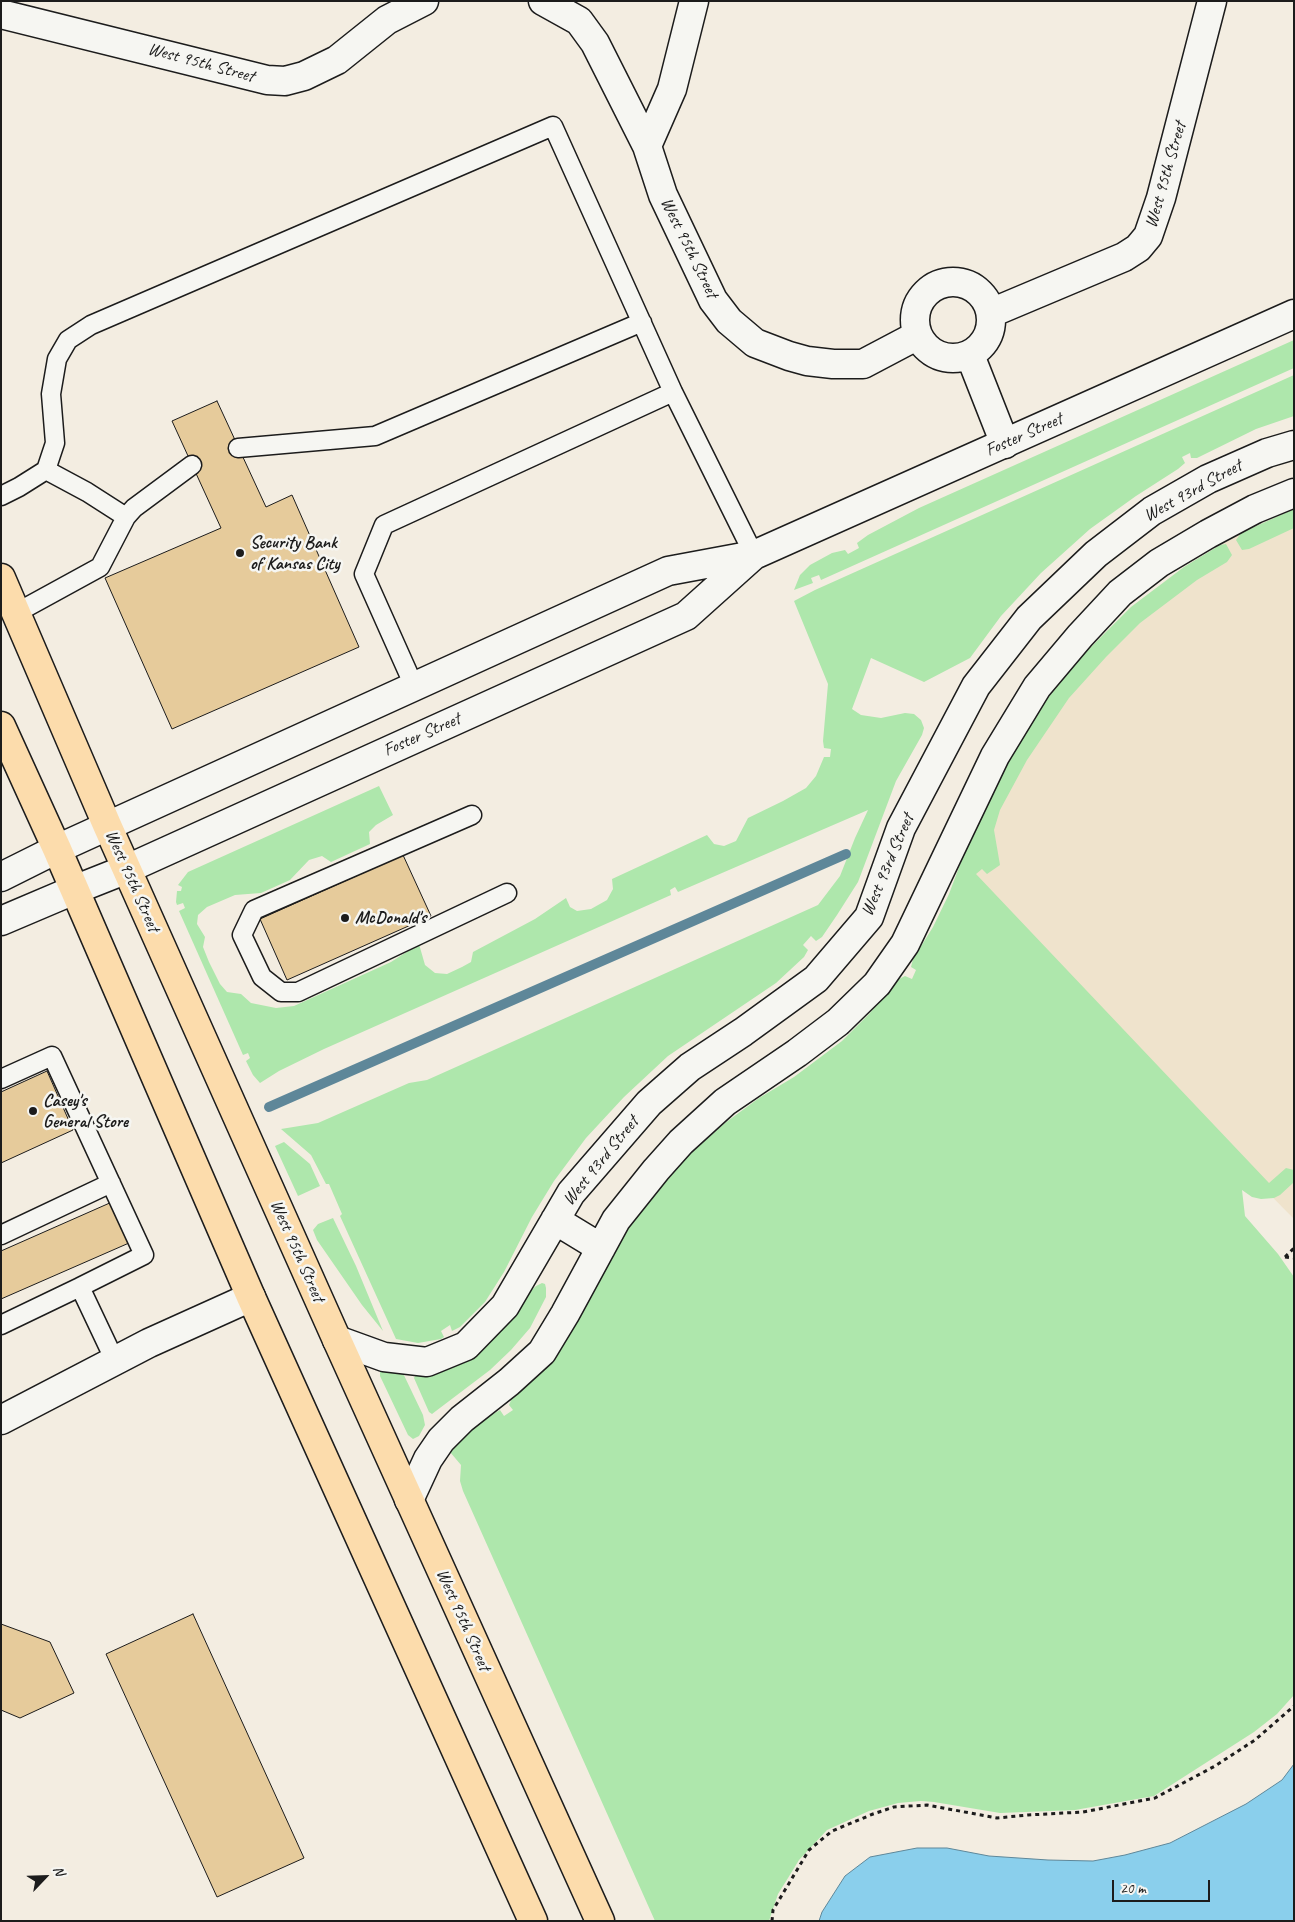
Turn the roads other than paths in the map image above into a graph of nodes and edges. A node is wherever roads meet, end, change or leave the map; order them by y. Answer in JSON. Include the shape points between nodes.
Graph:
{"nodes":[{"id":1,"x":424,"y":1,"type":"edge"},
{"id":2,"x":543,"y":1,"type":"edge"},
{"id":3,"x":592,"y":1,"type":"edge"},
{"id":4,"x":694,"y":1,"type":"edge"},
{"id":5,"x":1212,"y":1,"type":"edge"},
{"id":6,"x":383,"y":11,"type":"edge"},
{"id":7,"x":1,"y":14,"type":"edge"},
{"id":8,"x":585,"y":30,"type":"junction"},
{"id":9,"x":647,"y":146,"type":"junction"},
{"id":10,"x":992,"y":313,"type":"junction"},
{"id":11,"x":1294,"y":314,"type":"edge"},
{"id":12,"x":642,"y":322,"type":"junction"},
{"id":13,"x":918,"y":335,"type":"junction"},
{"id":14,"x":970,"y":355,"type":"junction"},
{"id":15,"x":673,"y":392,"type":"junction"},
{"id":16,"x":1005,"y":444,"type":"junction"},
{"id":17,"x":1294,"y":444,"type":"edge"},
{"id":18,"x":238,"y":448,"type":"dead end"},
{"id":19,"x":192,"y":465,"type":"dead end"},
{"id":20,"x":46,"y":470,"type":"junction"},
{"id":21,"x":1294,"y":493,"type":"edge"},
{"id":22,"x":1,"y":496,"type":"edge"},
{"id":23,"x":126,"y":517,"type":"junction"},
{"id":24,"x":754,"y":555,"type":"junction"},
{"id":25,"x":1,"y":578,"type":"edge"},
{"id":26,"x":16,"y":613,"type":"junction"},
{"id":27,"x":414,"y":686,"type":"junction"},
{"id":28,"x":1,"y":726,"type":"edge"},
{"id":29,"x":472,"y":815,"type":"dead end"},
{"id":30,"x":107,"y":825,"type":"junction"},
{"id":31,"x":57,"y":849,"type":"junction"},
{"id":32,"x":127,"y":869,"type":"junction"},
{"id":33,"x":1,"y":877,"type":"edge"},
{"id":34,"x":74,"y":890,"type":"junction"},
{"id":35,"x":507,"y":893,"type":"dead end"},
{"id":36,"x":1,"y":921,"type":"edge"},
{"id":37,"x":1,"y":1079,"type":"edge"},
{"id":38,"x":111,"y":1183,"type":"junction"},
{"id":39,"x":555,"y":1220,"type":"junction"},
{"id":40,"x":1,"y":1235,"type":"edge"},
{"id":41,"x":601,"y":1248,"type":"junction"},
{"id":42,"x":80,"y":1286,"type":"junction"},
{"id":43,"x":251,"y":1297,"type":"junction"},
{"id":44,"x":1,"y":1325,"type":"edge"},
{"id":45,"x":337,"y":1340,"type":"junction"},
{"id":46,"x":114,"y":1361,"type":"junction"},
{"id":47,"x":1,"y":1420,"type":"edge"},
{"id":48,"x":409,"y":1500,"type":"junction"},
{"id":49,"x":534,"y":1921,"type":"edge"},
{"id":50,"x":600,"y":1921,"type":"edge"}],
"edges":[{"from":1,"to":6,"type":"street","name":"West 95th Street"},
{"from":2,"to":8,"type":"street","name":"West 95th Street","via":[[579,21]]},
{"from":3,"to":8,"type":"street"},
{"from":4,"to":9,"type":"street","via":[[672,89]]},
{"from":5,"to":10,"type":"street","name":"West 95th Street","via":[[1161,198],[1148,236],[1124,257]]},
{"from":6,"to":7,"type":"street","name":"West 95th Street","via":[[337,60],[285,81],[267,80]]},
{"from":8,"to":9,"type":"street","name":"West 95th Street","via":[[609,69]]},
{"from":9,"to":13,"type":"street","name":"West 95th Street","via":[[663,196],[713,300],[729,321],[755,343],[807,361],[863,364]]},
{"from":10,"to":13,"type":"street","via":[[979,290],[954,281],[942,283],[921,299],[916,311]]},
{"from":10,"to":14,"type":"street","via":[[988,337],[981,348]]},
{"from":11,"to":16,"type":"street","name":"Foster Street"},
{"from":12,"to":15,"type":"lane"},
{"from":12,"to":18,"type":"lane","via":[[375,436]]},
{"from":12,"to":20,"type":"lane","via":[[553,126],[91,325],[68,340],[57,359],[51,394],[55,443]]},
{"from":13,"to":14,"type":"street","via":[[934,354],[946,358]]},
{"from":14,"to":16,"type":"street"},
{"from":15,"to":24,"type":"lane"},
{"from":15,"to":27,"type":"lane","via":[[384,525],[364,574]]},
{"from":16,"to":24,"type":"street","name":"Foster Street"},
{"from":17,"to":39,"type":"street","name":"West 93rd Street","via":[[1208,479],[1152,511],[1096,554],[1029,618],[976,686],[901,828],[868,917],[816,979],[690,1067],[649,1103],[571,1193]]},
{"from":19,"to":23,"type":"lane"},
{"from":20,"to":22,"type":"lane"},
{"from":20,"to":23,"type":"lane"},
{"from":21,"to":41,"type":"street","via":[[1255,509],[1159,563],[1120,593],[1080,636],[1037,687],[995,756],[905,944],[877,984],[838,1022],[725,1102],[681,1142],[616,1220]]},
{"from":23,"to":26,"type":"lane","via":[[100,567]]},
{"from":24,"to":27,"type":"street","name":"Foster Street","via":[[668,571]]},
{"from":24,"to":32,"type":"street","name":"Foster Street","via":[[686,616]]},
{"from":25,"to":26,"type":"main road","name":"West 95th Street"},
{"from":26,"to":30,"type":"main road","name":"West 95th Street"},
{"from":27,"to":30,"type":"street","name":"Foster Street"},
{"from":28,"to":31,"type":"main road"},
{"from":29,"to":35,"type":"lane","via":[[254,910],[242,935],[262,977],[282,992],[298,992]]},
{"from":30,"to":31,"type":"street","name":"Foster Street"},
{"from":30,"to":32,"type":"main road","name":"West 95th Street"},
{"from":31,"to":33,"type":"street","name":"Foster Street"},
{"from":31,"to":34,"type":"main road"},
{"from":32,"to":34,"type":"street","name":"Foster Street"},
{"from":32,"to":45,"type":"main road","name":"West 95th Street"},
{"from":34,"to":36,"type":"street","name":"Foster Street"},
{"from":34,"to":43,"type":"main road"},
{"from":37,"to":38,"type":"lane","via":[[52,1056]]},
{"from":38,"to":40,"type":"lane"},
{"from":38,"to":42,"type":"lane","via":[[144,1254]]},
{"from":39,"to":41,"type":"street"},
{"from":39,"to":45,"type":"street","name":"West 93rd Street","via":[[505,1306],[466,1346],[427,1362],[384,1357]]},
{"from":41,"to":48,"type":"street","via":[[542,1352],[441,1440],[428,1459]]},
{"from":42,"to":44,"type":"lane"},
{"from":42,"to":46,"type":"lane"},
{"from":43,"to":46,"type":"street"},
{"from":43,"to":49,"type":"main road"},
{"from":45,"to":48,"type":"main road","name":"West 95th Street"},
{"from":46,"to":47,"type":"street"},
{"from":48,"to":50,"type":"main road","name":"West 95th Street"}]}
